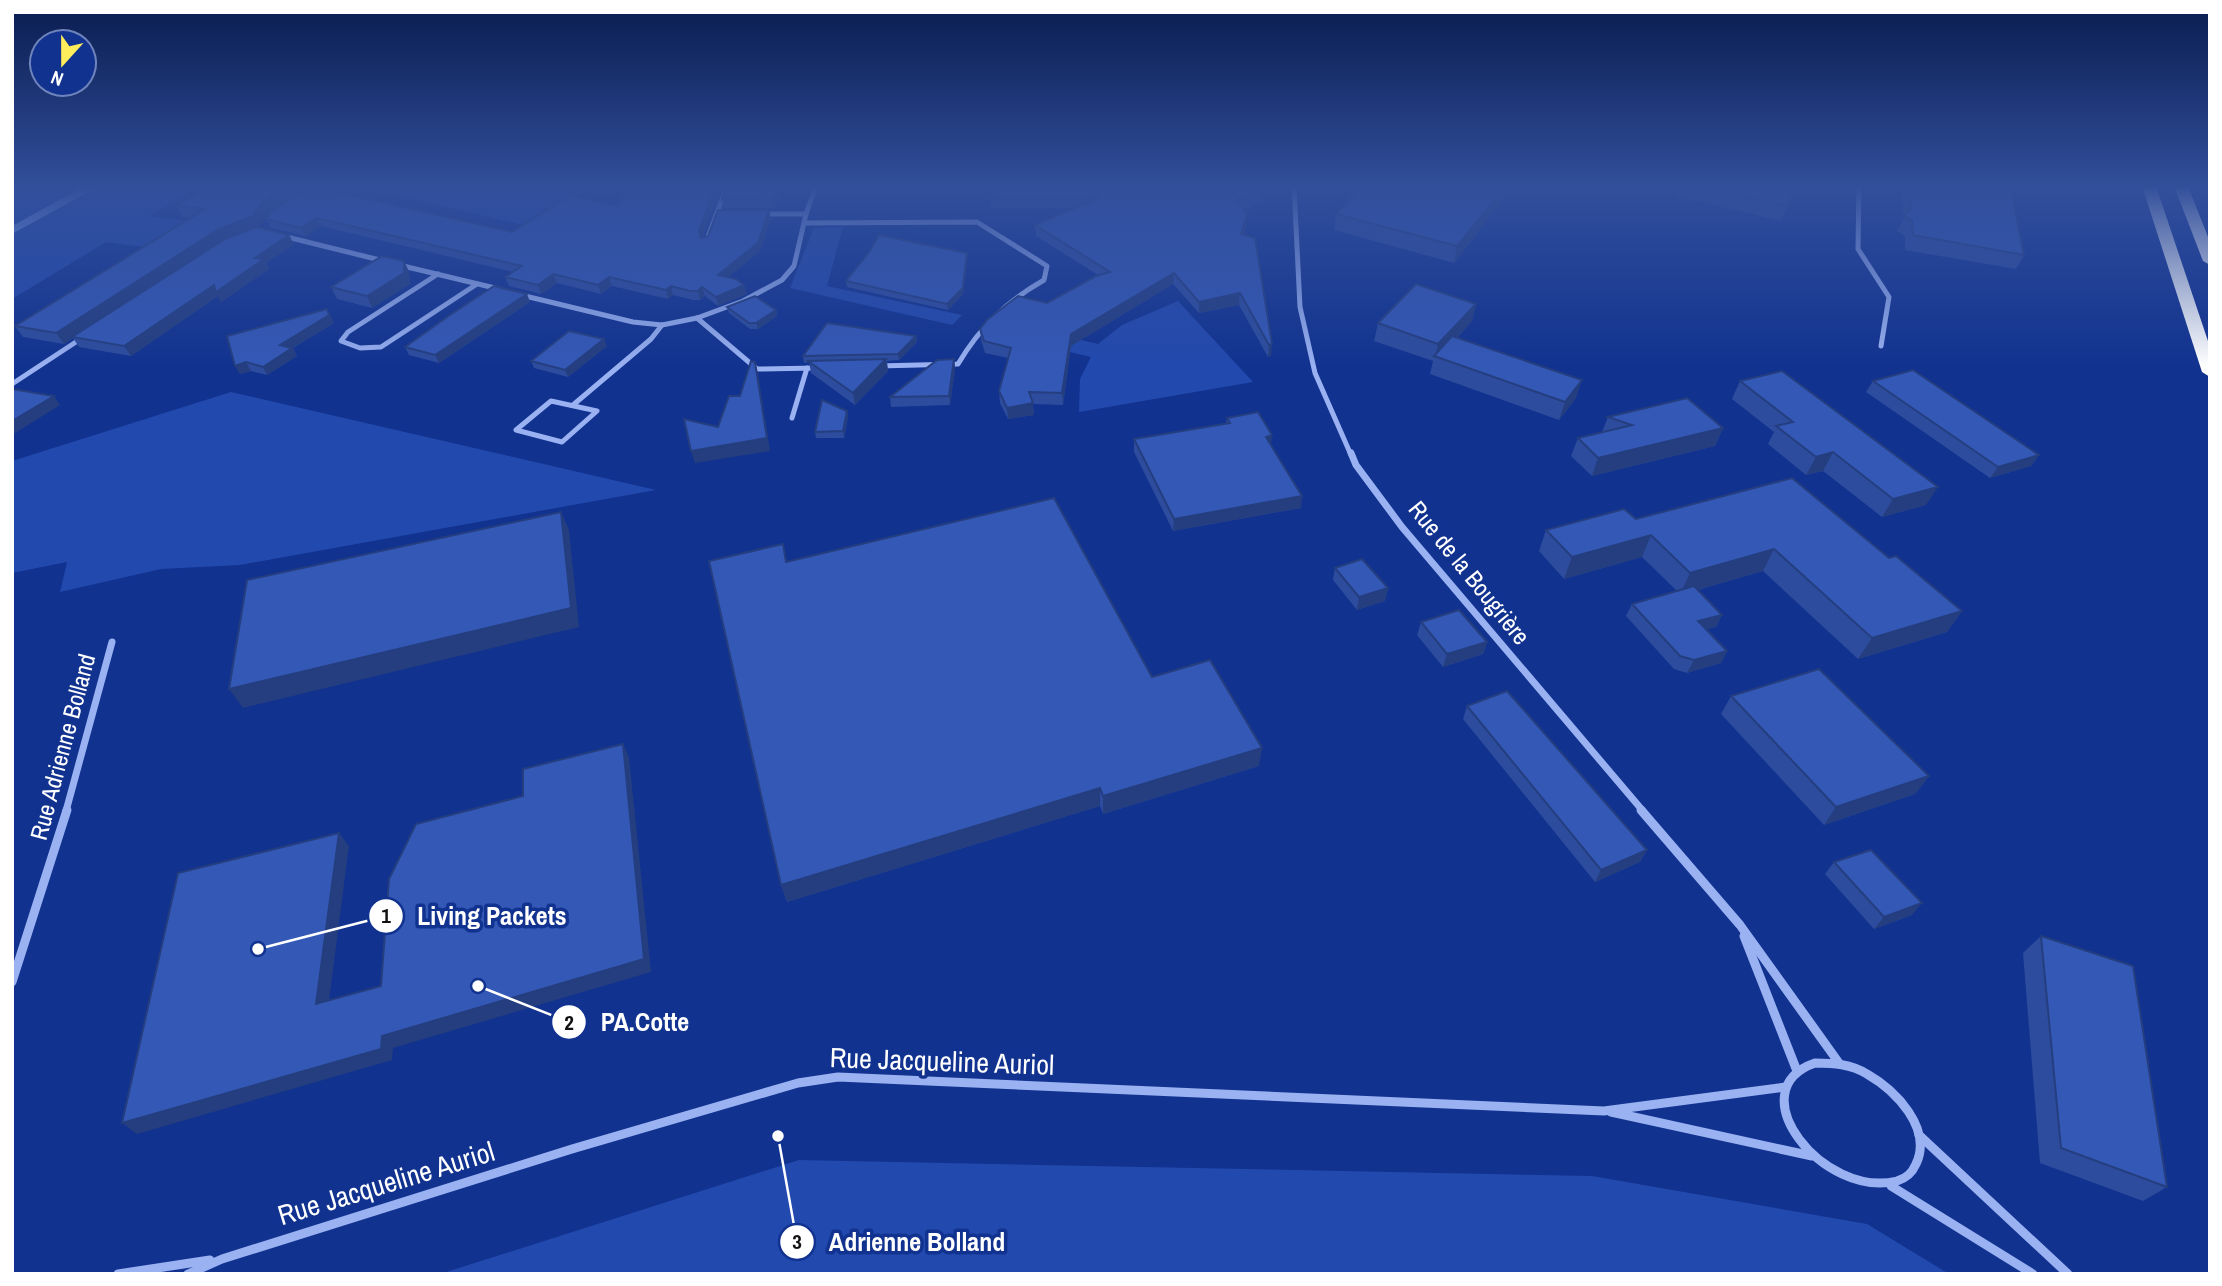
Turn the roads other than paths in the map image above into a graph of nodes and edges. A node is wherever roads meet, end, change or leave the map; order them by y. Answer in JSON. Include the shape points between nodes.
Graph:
{"nodes":[{"id":1,"x":324,"y":246,"type":"edge"},
{"id":2,"x":799,"y":246,"type":"edge"},
{"id":3,"x":1015,"y":246,"type":"edge"},
{"id":4,"x":1297,"y":246,"type":"edge"},
{"id":5,"x":1858,"y":246,"type":"edge"},
{"id":6,"x":2168,"y":246,"type":"edge"},
{"id":7,"x":438,"y":274,"type":"junction"},
{"id":8,"x":477,"y":284,"type":"junction"},
{"id":9,"x":503,"y":290,"type":"edge"},
{"id":10,"x":516,"y":293,"type":"edge"},
{"id":11,"x":696,"y":317,"type":"junction"},
{"id":12,"x":662,"y":326,"type":"junction"},
{"id":13,"x":92,"y":332,"type":"edge"},
{"id":14,"x":1881,"y":346,"type":"dead end"},
{"id":15,"x":876,"y":367,"type":"edge"},
{"id":16,"x":807,"y":368,"type":"junction"},
{"id":17,"x":821,"y":368,"type":"edge"},
{"id":18,"x":2210,"y":372,"type":"edge"},
{"id":19,"x":12,"y":384,"type":"edge"},
{"id":20,"x":573,"y":405,"type":"junction"},
{"id":21,"x":792,"y":418,"type":"dead end"},
{"id":22,"x":112,"y":642,"type":"dead end"},
{"id":23,"x":1740,"y":925,"type":"junction"},
{"id":24,"x":12,"y":982,"type":"edge"},
{"id":25,"x":1839,"y":1063,"type":"junction"},
{"id":26,"x":1797,"y":1071,"type":"junction"},
{"id":27,"x":1786,"y":1087,"type":"junction"},
{"id":28,"x":1604,"y":1111,"type":"junction"},
{"id":29,"x":1919,"y":1135,"type":"junction"},
{"id":30,"x":1812,"y":1156,"type":"junction"},
{"id":31,"x":1891,"y":1186,"type":"junction"},
{"id":32,"x":222,"y":1259,"type":"junction"},
{"id":33,"x":118,"y":1274,"type":"edge"},
{"id":34,"x":188,"y":1274,"type":"edge"},
{"id":35,"x":2033,"y":1274,"type":"edge"},
{"id":36,"x":2068,"y":1274,"type":"edge"}],
"edges":[{"from":1,"to":7,"type":"street"},
{"from":2,"to":11,"type":"street","via":[[794,266],[782,280],[743,301]]},
{"from":3,"to":15,"type":"street","via":[[1047,266],[1044,280],[1004,305],[983,326],[958,364]]},
{"from":4,"to":23,"type":"street","name":"Rue de la Bougrière","via":[[1300,307],[1315,373],[1356,465],[1512,659]]},
{"from":5,"to":14,"type":"street","via":[[1889,297]]},
{"from":6,"to":18,"type":"highway"},
{"from":7,"to":8,"type":"street"},
{"from":7,"to":8,"type":"street","via":[[341,341],[351,347],[381,347]]},
{"from":8,"to":9,"type":"street"},
{"from":10,"to":12,"type":"street"},
{"from":11,"to":12,"type":"street"},
{"from":11,"to":16,"type":"street","via":[[757,369]]},
{"from":12,"to":20,"type":"street"},
{"from":13,"to":19,"type":"street"},
{"from":16,"to":17,"type":"street"},
{"from":16,"to":21,"type":"street"},
{"from":20,"to":20,"type":"street","via":[[551,401],[516,430],[562,442],[597,411]]},
{"from":22,"to":24,"type":"street","name":"Rue Adrienne Bolland","via":[[61,831]]},
{"from":23,"to":25,"type":"street","name":"Rue de la Bougrière"},
{"from":23,"to":26,"type":"street","name":"Rue de la Bougrière"},
{"from":25,"to":26,"type":"street","via":[[1815,1063]]},
{"from":25,"to":29,"type":"street","via":[[1865,1072],[1889,1089],[1908,1111]]},
{"from":26,"to":27,"type":"street"},
{"from":27,"to":28,"type":"street","name":"Rue Jacqueline Auriol"},
{"from":27,"to":30,"type":"street","via":[[1785,1109],[1794,1133]]},
{"from":28,"to":30,"type":"street","name":"Rue Jacqueline Auriol"},
{"from":28,"to":32,"type":"street","name":"Rue Jacqueline Auriol","via":[[838,1077],[798,1083],[572,1149]]},
{"from":29,"to":31,"type":"street","via":[[1920,1158],[1910,1176]]},
{"from":29,"to":36,"type":"street"},
{"from":30,"to":31,"type":"street","via":[[1837,1175],[1865,1185]]},
{"from":31,"to":35,"type":"street"},
{"from":32,"to":33,"type":"street","name":"Rue Jacqueline Auriol"},
{"from":32,"to":34,"type":"street","name":"Rue Jacqueline Auriol"}]}
